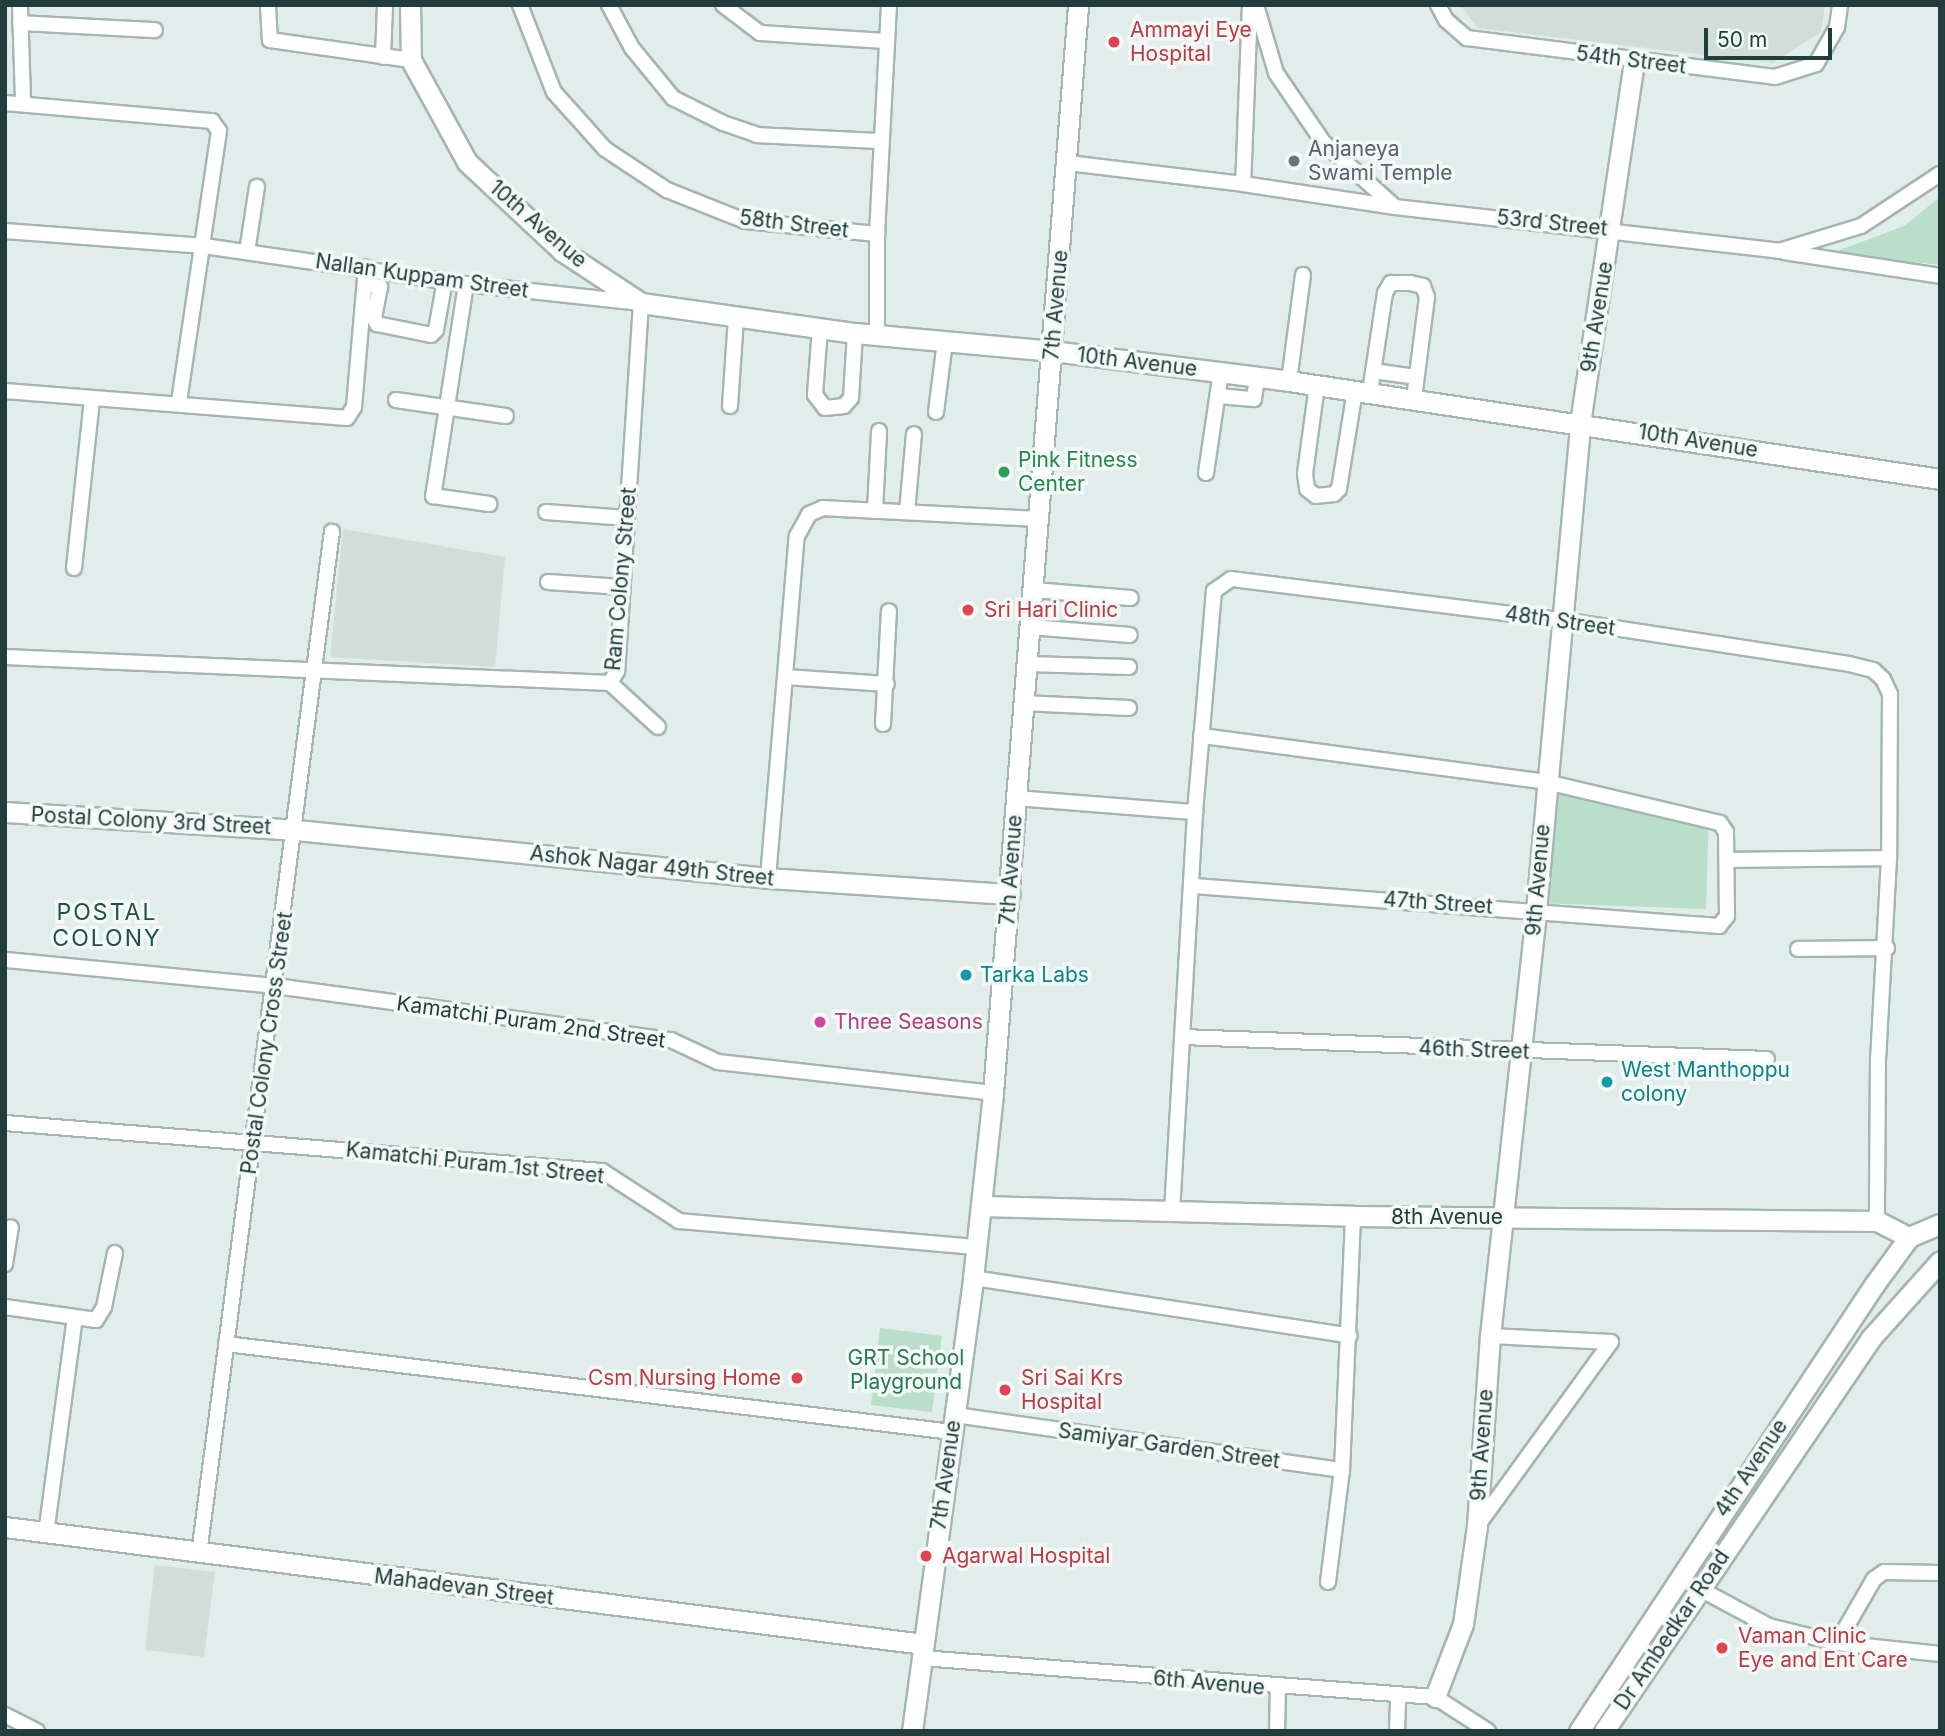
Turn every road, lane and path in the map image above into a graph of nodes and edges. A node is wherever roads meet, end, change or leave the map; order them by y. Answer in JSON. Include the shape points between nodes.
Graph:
{"nodes":[{"id":1,"x":20,"y":5,"type":"edge"},
{"id":2,"x":268,"y":5,"type":"edge"},
{"id":3,"x":385,"y":5,"type":"edge"},
{"id":4,"x":410,"y":5,"type":"edge"},
{"id":5,"x":520,"y":5,"type":"edge"},
{"id":6,"x":609,"y":5,"type":"edge"},
{"id":7,"x":723,"y":5,"type":"edge"},
{"id":8,"x":888,"y":5,"type":"edge"},
{"id":9,"x":1077,"y":5,"type":"edge"},
{"id":10,"x":1250,"y":5,"type":"edge"},
{"id":11,"x":1256,"y":5,"type":"edge"},
{"id":12,"x":1438,"y":5,"type":"edge"},
{"id":13,"x":1840,"y":5,"type":"edge"},
{"id":14,"x":20,"y":23,"type":"junction"},
{"id":15,"x":155,"y":30,"type":"dead end"},
{"id":16,"x":886,"y":41,"type":"junction"},
{"id":17,"x":383,"y":57,"type":"junction"},
{"id":18,"x":411,"y":60,"type":"junction"},
{"id":19,"x":1634,"y":61,"type":"junction"},
{"id":20,"x":5,"y":103,"type":"edge"},
{"id":21,"x":23,"y":103,"type":"junction"},
{"id":22,"x":881,"y":141,"type":"junction"},
{"id":23,"x":1068,"y":163,"type":"junction"},
{"id":24,"x":1940,"y":174,"type":"edge"},
{"id":25,"x":1244,"y":184,"type":"junction"},
{"id":26,"x":257,"y":187,"type":"dead end"},
{"id":27,"x":1395,"y":207,"type":"junction"},
{"id":28,"x":1611,"y":229,"type":"junction"},
{"id":29,"x":5,"y":231,"type":"edge"},
{"id":30,"x":877,"y":234,"type":"junction"},
{"id":31,"x":204,"y":246,"type":"junction"},
{"id":32,"x":1779,"y":251,"type":"junction"},
{"id":33,"x":247,"y":252,"type":"junction"},
{"id":34,"x":1303,"y":275,"type":"dead end"},
{"id":35,"x":366,"y":276,"type":"junction"},
{"id":36,"x":1940,"y":276,"type":"edge"},
{"id":37,"x":444,"y":281,"type":"junction"},
{"id":38,"x":466,"y":284,"type":"junction"},
{"id":39,"x":641,"y":303,"type":"junction"},
{"id":40,"x":736,"y":317,"type":"junction"},
{"id":41,"x":820,"y":328,"type":"junction"},
{"id":42,"x":855,"y":333,"type":"junction"},
{"id":43,"x":877,"y":335,"type":"junction"},
{"id":44,"x":945,"y":342,"type":"junction"},
{"id":45,"x":1052,"y":351,"type":"junction"},
{"id":46,"x":1373,"y":371,"type":"junction"},
{"id":47,"x":1221,"y":372,"type":"junction"},
{"id":48,"x":1257,"y":377,"type":"junction"},
{"id":49,"x":1416,"y":377,"type":"junction"},
{"id":50,"x":1289,"y":381,"type":"junction"},
{"id":51,"x":1317,"y":385,"type":"junction"},
{"id":52,"x":5,"y":391,"type":"edge"},
{"id":53,"x":1362,"y":391,"type":"junction"},
{"id":54,"x":1218,"y":396,"type":"junction"},
{"id":55,"x":92,"y":399,"type":"junction"},
{"id":56,"x":1414,"y":399,"type":"junction"},
{"id":57,"x":396,"y":400,"type":"dead end"},
{"id":58,"x":179,"y":402,"type":"junction"},
{"id":59,"x":730,"y":406,"type":"dead end"},
{"id":60,"x":447,"y":408,"type":"junction"},
{"id":61,"x":936,"y":412,"type":"dead end"},
{"id":62,"x":506,"y":416,"type":"dead end"},
{"id":63,"x":1580,"y":423,"type":"junction"},
{"id":64,"x":879,"y":431,"type":"dead end"},
{"id":65,"x":914,"y":434,"type":"dead end"},
{"id":66,"x":1206,"y":473,"type":"dead end"},
{"id":67,"x":1940,"y":480,"type":"edge"},
{"id":68,"x":489,"y":504,"type":"dead end"},
{"id":69,"x":875,"y":511,"type":"junction"},
{"id":70,"x":546,"y":512,"type":"dead end"},
{"id":71,"x":907,"y":512,"type":"junction"},
{"id":72,"x":627,"y":517,"type":"junction"},
{"id":73,"x":1037,"y":519,"type":"junction"},
{"id":74,"x":332,"y":533,"type":"dead end"},
{"id":75,"x":74,"y":568,"type":"dead end"},
{"id":76,"x":548,"y":582,"type":"dead end"},
{"id":77,"x":622,"y":587,"type":"junction"},
{"id":78,"x":1034,"y":590,"type":"junction"},
{"id":79,"x":1131,"y":598,"type":"dead end"},
{"id":80,"x":889,"y":611,"type":"dead end"},
{"id":81,"x":1562,"y":620,"type":"junction"},
{"id":82,"x":1030,"y":628,"type":"junction"},
{"id":83,"x":1130,"y":635,"type":"dead end"},
{"id":84,"x":5,"y":657,"type":"edge"},
{"id":85,"x":1027,"y":664,"type":"junction"},
{"id":86,"x":1129,"y":667,"type":"dead end"},
{"id":87,"x":314,"y":668,"type":"junction"},
{"id":88,"x":786,"y":677,"type":"junction"},
{"id":89,"x":610,"y":683,"type":"junction"},
{"id":90,"x":887,"y":684,"type":"junction"},
{"id":91,"x":1022,"y":703,"type":"junction"},
{"id":92,"x":1129,"y":708,"type":"dead end"},
{"id":93,"x":883,"y":724,"type":"dead end"},
{"id":94,"x":658,"y":727,"type":"dead end"},
{"id":95,"x":1201,"y":736,"type":"junction"},
{"id":96,"x":1547,"y":782,"type":"junction"},
{"id":97,"x":1016,"y":798,"type":"junction"},
{"id":98,"x":5,"y":812,"type":"edge"},
{"id":99,"x":1195,"y":812,"type":"junction"},
{"id":100,"x":296,"y":830,"type":"junction"},
{"id":101,"x":1889,"y":858,"type":"junction"},
{"id":102,"x":1728,"y":860,"type":"junction"},
{"id":103,"x":768,"y":878,"type":"junction"},
{"id":104,"x":1194,"y":886,"type":"junction"},
{"id":105,"x":1009,"y":894,"type":"junction"},
{"id":106,"x":1536,"y":910,"type":"junction"},
{"id":107,"x":1887,"y":948,"type":"junction"},
{"id":108,"x":1798,"y":949,"type":"dead end"},
{"id":109,"x":5,"y":960,"type":"edge"},
{"id":110,"x":275,"y":986,"type":"junction"},
{"id":111,"x":1182,"y":1037,"type":"junction"},
{"id":112,"x":1518,"y":1052,"type":"junction"},
{"id":113,"x":1767,"y":1059,"type":"dead end"},
{"id":114,"x":993,"y":1093,"type":"junction"},
{"id":115,"x":5,"y":1122,"type":"edge"},
{"id":116,"x":253,"y":1142,"type":"junction"},
{"id":117,"x":981,"y":1206,"type":"junction"},
{"id":118,"x":1172,"y":1212,"type":"junction"},
{"id":119,"x":1353,"y":1216,"type":"junction"},
{"id":120,"x":1502,"y":1217,"type":"junction"},
{"id":121,"x":1877,"y":1221,"type":"junction"},
{"id":122,"x":1940,"y":1224,"type":"edge"},
{"id":123,"x":11,"y":1227,"type":"dead end"},
{"id":124,"x":1909,"y":1237,"type":"junction"},
{"id":125,"x":976,"y":1247,"type":"junction"},
{"id":126,"x":115,"y":1253,"type":"dead end"},
{"id":127,"x":1940,"y":1261,"type":"edge"},
{"id":128,"x":5,"y":1264,"type":"edge"},
{"id":129,"x":973,"y":1278,"type":"junction"},
{"id":130,"x":5,"y":1307,"type":"edge"},
{"id":131,"x":75,"y":1318,"type":"junction"},
{"id":132,"x":1350,"y":1336,"type":"junction"},
{"id":133,"x":1490,"y":1336,"type":"junction"},
{"id":134,"x":226,"y":1344,"type":"junction"},
{"id":135,"x":953,"y":1423,"type":"junction"},
{"id":136,"x":1342,"y":1470,"type":"junction"},
{"id":137,"x":1477,"y":1526,"type":"junction"},
{"id":138,"x":5,"y":1527,"type":"edge"},
{"id":139,"x":46,"y":1534,"type":"junction"},
{"id":140,"x":199,"y":1554,"type":"junction"},
{"id":141,"x":1940,"y":1573,"type":"edge"},
{"id":142,"x":1328,"y":1583,"type":"dead end"},
{"id":143,"x":1700,"y":1590,"type":"junction"},
{"id":144,"x":1837,"y":1643,"type":"junction"},
{"id":145,"x":922,"y":1651,"type":"junction"},
{"id":146,"x":1940,"y":1654,"type":"edge"},
{"id":147,"x":1278,"y":1688,"type":"junction"},
{"id":148,"x":1398,"y":1695,"type":"junction"},
{"id":149,"x":1435,"y":1697,"type":"junction"},
{"id":150,"x":5,"y":1715,"type":"edge"},
{"id":151,"x":37,"y":1731,"type":"edge"},
{"id":152,"x":912,"y":1731,"type":"edge"},
{"id":153,"x":1278,"y":1731,"type":"edge"},
{"id":154,"x":1397,"y":1731,"type":"edge"},
{"id":155,"x":1488,"y":1731,"type":"edge"},
{"id":156,"x":1579,"y":1731,"type":"edge"},
{"id":157,"x":1604,"y":1731,"type":"edge"}],
"edges":[{"from":1,"to":14,"type":"street"},
{"from":2,"to":17,"type":"street","via":[[270,40]]},
{"from":3,"to":17,"type":"street"},
{"from":4,"to":18,"type":"street","name":"10th Avenue"},
{"from":5,"to":30,"type":"street","name":"58th Street","via":[[554,92],[605,149],[667,190],[745,221]]},
{"from":6,"to":22,"type":"street","via":[[632,48],[673,98],[723,124],[757,135]]},
{"from":7,"to":16,"type":"street","via":[[760,33]]},
{"from":8,"to":16,"type":"street"},
{"from":9,"to":23,"type":"street","name":"7th Avenue"},
{"from":10,"to":25,"type":"street"},
{"from":11,"to":27,"type":"street","via":[[1276,73],[1323,142]]},
{"from":12,"to":19,"type":"street","name":"54th Street","via":[[1446,20],[1466,38]]},
{"from":13,"to":19,"type":"street","name":"54th Street","via":[[1837,27],[1816,64],[1775,77]]},
{"from":14,"to":15,"type":"street"},
{"from":14,"to":21,"type":"street"},
{"from":16,"to":22,"type":"street"},
{"from":17,"to":18,"type":"street"},
{"from":18,"to":39,"type":"street","name":"10th Avenue","via":[[467,162],[562,251]]},
{"from":19,"to":28,"type":"street","name":"9th Avenue"},
{"from":20,"to":21,"type":"street"},
{"from":21,"to":31,"type":"street","via":[[212,121],[219,131],[219,144]]},
{"from":22,"to":30,"type":"street"},
{"from":23,"to":25,"type":"street","name":"53rd Street"},
{"from":23,"to":45,"type":"street","name":"7th Avenue"},
{"from":24,"to":32,"type":"street","name":"53rd Street","via":[[1861,226]]},
{"from":25,"to":27,"type":"street","name":"53rd Street"},
{"from":26,"to":33,"type":"street"},
{"from":27,"to":28,"type":"street","name":"53rd Street"},
{"from":28,"to":32,"type":"street","name":"53rd Street"},
{"from":28,"to":63,"type":"street","name":"9th Avenue"},
{"from":29,"to":31,"type":"street","name":"Nallan Kuppam Street"},
{"from":30,"to":43,"type":"street"},
{"from":31,"to":33,"type":"street","name":"Nallan Kuppam Street"},
{"from":31,"to":58,"type":"street"},
{"from":32,"to":36,"type":"street"},
{"from":33,"to":35,"type":"street","name":"Nallan Kuppam Street"},
{"from":34,"to":50,"type":"street"},
{"from":35,"to":37,"type":"street","name":"Nallan Kuppam Street"},
{"from":35,"to":37,"type":"street","via":[[380,287],[377,324],[431,335],[436,330]]},
{"from":35,"to":58,"type":"street","via":[[354,407],[347,418]]},
{"from":37,"to":38,"type":"street","name":"Nallan Kuppam Street"},
{"from":38,"to":39,"type":"street","name":"Nallan Kuppam Street"},
{"from":38,"to":60,"type":"street"},
{"from":39,"to":40,"type":"street","name":"10th Avenue"},
{"from":39,"to":72,"type":"street","name":"Ram Colony Street"},
{"from":40,"to":41,"type":"street","name":"10th Avenue"},
{"from":40,"to":59,"type":"street"},
{"from":41,"to":42,"type":"street","name":"10th Avenue"},
{"from":41,"to":42,"type":"street","via":[[815,395],[825,408],[844,406],[851,398]]},
{"from":42,"to":43,"type":"street","name":"10th Avenue"},
{"from":43,"to":44,"type":"street","name":"10th Avenue"},
{"from":44,"to":45,"type":"street","name":"10th Avenue"},
{"from":44,"to":61,"type":"street"},
{"from":45,"to":47,"type":"street","name":"10th Avenue"},
{"from":45,"to":73,"type":"street","name":"7th Avenue"},
{"from":46,"to":49,"type":"street"},
{"from":46,"to":49,"type":"street","via":[[1385,293],[1391,283],[1410,283],[1423,286],[1427,297]]},
{"from":46,"to":53,"type":"street"},
{"from":47,"to":48,"type":"street","name":"10th Avenue"},
{"from":47,"to":54,"type":"street"},
{"from":48,"to":50,"type":"street","name":"10th Avenue"},
{"from":48,"to":54,"type":"street","via":[[1254,400]]},
{"from":49,"to":56,"type":"street"},
{"from":50,"to":51,"type":"street","name":"10th Avenue"},
{"from":51,"to":53,"type":"street","name":"10th Avenue"},
{"from":51,"to":53,"type":"street","via":[[1305,474],[1307,489],[1316,496],[1339,489]]},
{"from":52,"to":55,"type":"street"},
{"from":53,"to":56,"type":"street","name":"10th Avenue"},
{"from":54,"to":66,"type":"street"},
{"from":55,"to":58,"type":"street"},
{"from":55,"to":75,"type":"street"},
{"from":56,"to":63,"type":"street","name":"10th Avenue"},
{"from":57,"to":60,"type":"street"},
{"from":60,"to":62,"type":"street"},
{"from":60,"to":68,"type":"street","via":[[433,496]]},
{"from":63,"to":67,"type":"street","name":"10th Avenue"},
{"from":63,"to":81,"type":"street","name":"9th Avenue"},
{"from":64,"to":69,"type":"street"},
{"from":65,"to":71,"type":"street"},
{"from":69,"to":71,"type":"street"},
{"from":69,"to":88,"type":"street","via":[[823,508],[809,514],[797,536]]},
{"from":70,"to":72,"type":"street"},
{"from":71,"to":73,"type":"street"},
{"from":72,"to":77,"type":"street","name":"Ram Colony Street"},
{"from":73,"to":78,"type":"street","name":"7th Avenue"},
{"from":74,"to":87,"type":"street","name":"Postal Colony Cross Street"},
{"from":76,"to":77,"type":"street"},
{"from":77,"to":89,"type":"street","name":"Ram Colony Street","via":[[617,671]]},
{"from":78,"to":79,"type":"street"},
{"from":78,"to":82,"type":"street","name":"7th Avenue"},
{"from":80,"to":90,"type":"street"},
{"from":81,"to":95,"type":"street","name":"48th Street","via":[[1231,579],[1214,591]]},
{"from":81,"to":96,"type":"street","name":"9th Avenue"},
{"from":81,"to":101,"type":"street","name":"48th Street","via":[[1873,670],[1890,694]]},
{"from":82,"to":83,"type":"street"},
{"from":82,"to":85,"type":"street","name":"7th Avenue"},
{"from":84,"to":87,"type":"street","name":"Ram Colony Street"},
{"from":85,"to":86,"type":"street"},
{"from":85,"to":91,"type":"street","name":"7th Avenue"},
{"from":87,"to":89,"type":"street","name":"Ram Colony Street"},
{"from":87,"to":100,"type":"street","name":"Postal Colony Cross Street"},
{"from":88,"to":90,"type":"street"},
{"from":88,"to":103,"type":"street"},
{"from":89,"to":94,"type":"street"},
{"from":90,"to":93,"type":"street"},
{"from":91,"to":92,"type":"street"},
{"from":91,"to":97,"type":"street","name":"7th Avenue"},
{"from":95,"to":96,"type":"street"},
{"from":95,"to":99,"type":"street"},
{"from":96,"to":102,"type":"street","via":[[1720,823],[1726,832]]},
{"from":96,"to":106,"type":"street","name":"9th Avenue"},
{"from":97,"to":99,"type":"street"},
{"from":97,"to":105,"type":"street","name":"7th Avenue"},
{"from":98,"to":100,"type":"street","name":"Postal Colony 3rd Street"},
{"from":99,"to":104,"type":"street"},
{"from":100,"to":103,"type":"street","name":"Ashok Nagar 49th Street"},
{"from":100,"to":110,"type":"street","name":"Postal Colony Cross Street"},
{"from":101,"to":102,"type":"street"},
{"from":101,"to":107,"type":"street"},
{"from":102,"to":106,"type":"street","name":"47th Street","via":[[1724,922],[1718,926]]},
{"from":103,"to":105,"type":"street","name":"Ashok Nagar 49th Street"},
{"from":104,"to":106,"type":"street","name":"47th Street"},
{"from":104,"to":111,"type":"street"},
{"from":105,"to":114,"type":"street","name":"7th Avenue"},
{"from":106,"to":112,"type":"street","name":"9th Avenue"},
{"from":107,"to":108,"type":"street"},
{"from":107,"to":121,"type":"street","via":[[1878,1058]]},
{"from":109,"to":110,"type":"street","name":"Kamatchi Puram 2nd Street"},
{"from":110,"to":114,"type":"street","name":"Kamatchi Puram 2nd Street","via":[[671,1040],[718,1062]]},
{"from":110,"to":116,"type":"street","name":"Postal Colony Cross Street"},
{"from":111,"to":112,"type":"street","name":"46th Street"},
{"from":111,"to":118,"type":"street"},
{"from":112,"to":113,"type":"street","name":"46th Street"},
{"from":112,"to":120,"type":"street","name":"9th Avenue"},
{"from":114,"to":117,"type":"street","name":"7th Avenue"},
{"from":115,"to":116,"type":"street","name":"Kamatchi Puram 1st Street"},
{"from":116,"to":125,"type":"street","name":"Kamatchi Puram 1st Street","via":[[602,1171],[679,1220]]},
{"from":116,"to":134,"type":"street","name":"Postal Colony Cross Street"},
{"from":117,"to":118,"type":"street","name":"8th Avenue"},
{"from":117,"to":125,"type":"street","name":"7th Avenue"},
{"from":118,"to":119,"type":"street","name":"8th Avenue"},
{"from":119,"to":120,"type":"street","name":"8th Avenue"},
{"from":119,"to":132,"type":"street"},
{"from":120,"to":121,"type":"street","name":"8th Avenue"},
{"from":120,"to":133,"type":"street","name":"9th Avenue"},
{"from":121,"to":124,"type":"street","name":"8th Avenue"},
{"from":122,"to":124,"type":"street"},
{"from":123,"to":128,"type":"street"},
{"from":124,"to":156,"type":"street","name":"4th Avenue","via":[[1678,1576]]},
{"from":125,"to":129,"type":"street","name":"7th Avenue"},
{"from":126,"to":131,"type":"street","via":[[104,1307],[96,1320]]},
{"from":127,"to":143,"type":"street","name":"Dr Ambedkar Road","via":[[1871,1338]]},
{"from":129,"to":132,"type":"street"},
{"from":129,"to":135,"type":"street","name":"7th Avenue"},
{"from":130,"to":131,"type":"street"},
{"from":131,"to":139,"type":"street"},
{"from":132,"to":136,"type":"street"},
{"from":133,"to":137,"type":"street","name":"9th Avenue"},
{"from":133,"to":137,"type":"street","via":[[1611,1342]]},
{"from":134,"to":135,"type":"street","name":"Samiyar Garden Street"},
{"from":134,"to":140,"type":"street","name":"Postal Colony Cross Street"},
{"from":135,"to":136,"type":"street","name":"Samiyar Garden Street"},
{"from":135,"to":145,"type":"street","name":"7th Avenue"},
{"from":136,"to":142,"type":"street"},
{"from":137,"to":149,"type":"street","name":"9th Avenue","via":[[1463,1624]]},
{"from":138,"to":139,"type":"street","name":"Mahadevan Street"},
{"from":139,"to":140,"type":"street","name":"Mahadevan Street"},
{"from":140,"to":145,"type":"street","name":"Mahadevan Street"},
{"from":141,"to":144,"type":"street","via":[[1884,1572],[1874,1579]]},
{"from":143,"to":144,"type":"street","via":[[1769,1626]]},
{"from":143,"to":157,"type":"street","name":"Dr Ambedkar Road"},
{"from":144,"to":146,"type":"street"},
{"from":145,"to":147,"type":"street","name":"6th Avenue"},
{"from":145,"to":152,"type":"street","name":"7th Avenue"},
{"from":147,"to":148,"type":"street","name":"6th Avenue"},
{"from":147,"to":153,"type":"street"},
{"from":148,"to":149,"type":"street","name":"6th Avenue"},
{"from":148,"to":154,"type":"street"},
{"from":149,"to":155,"type":"street","name":"6th Avenue"},
{"from":150,"to":151,"type":"street"}]}
